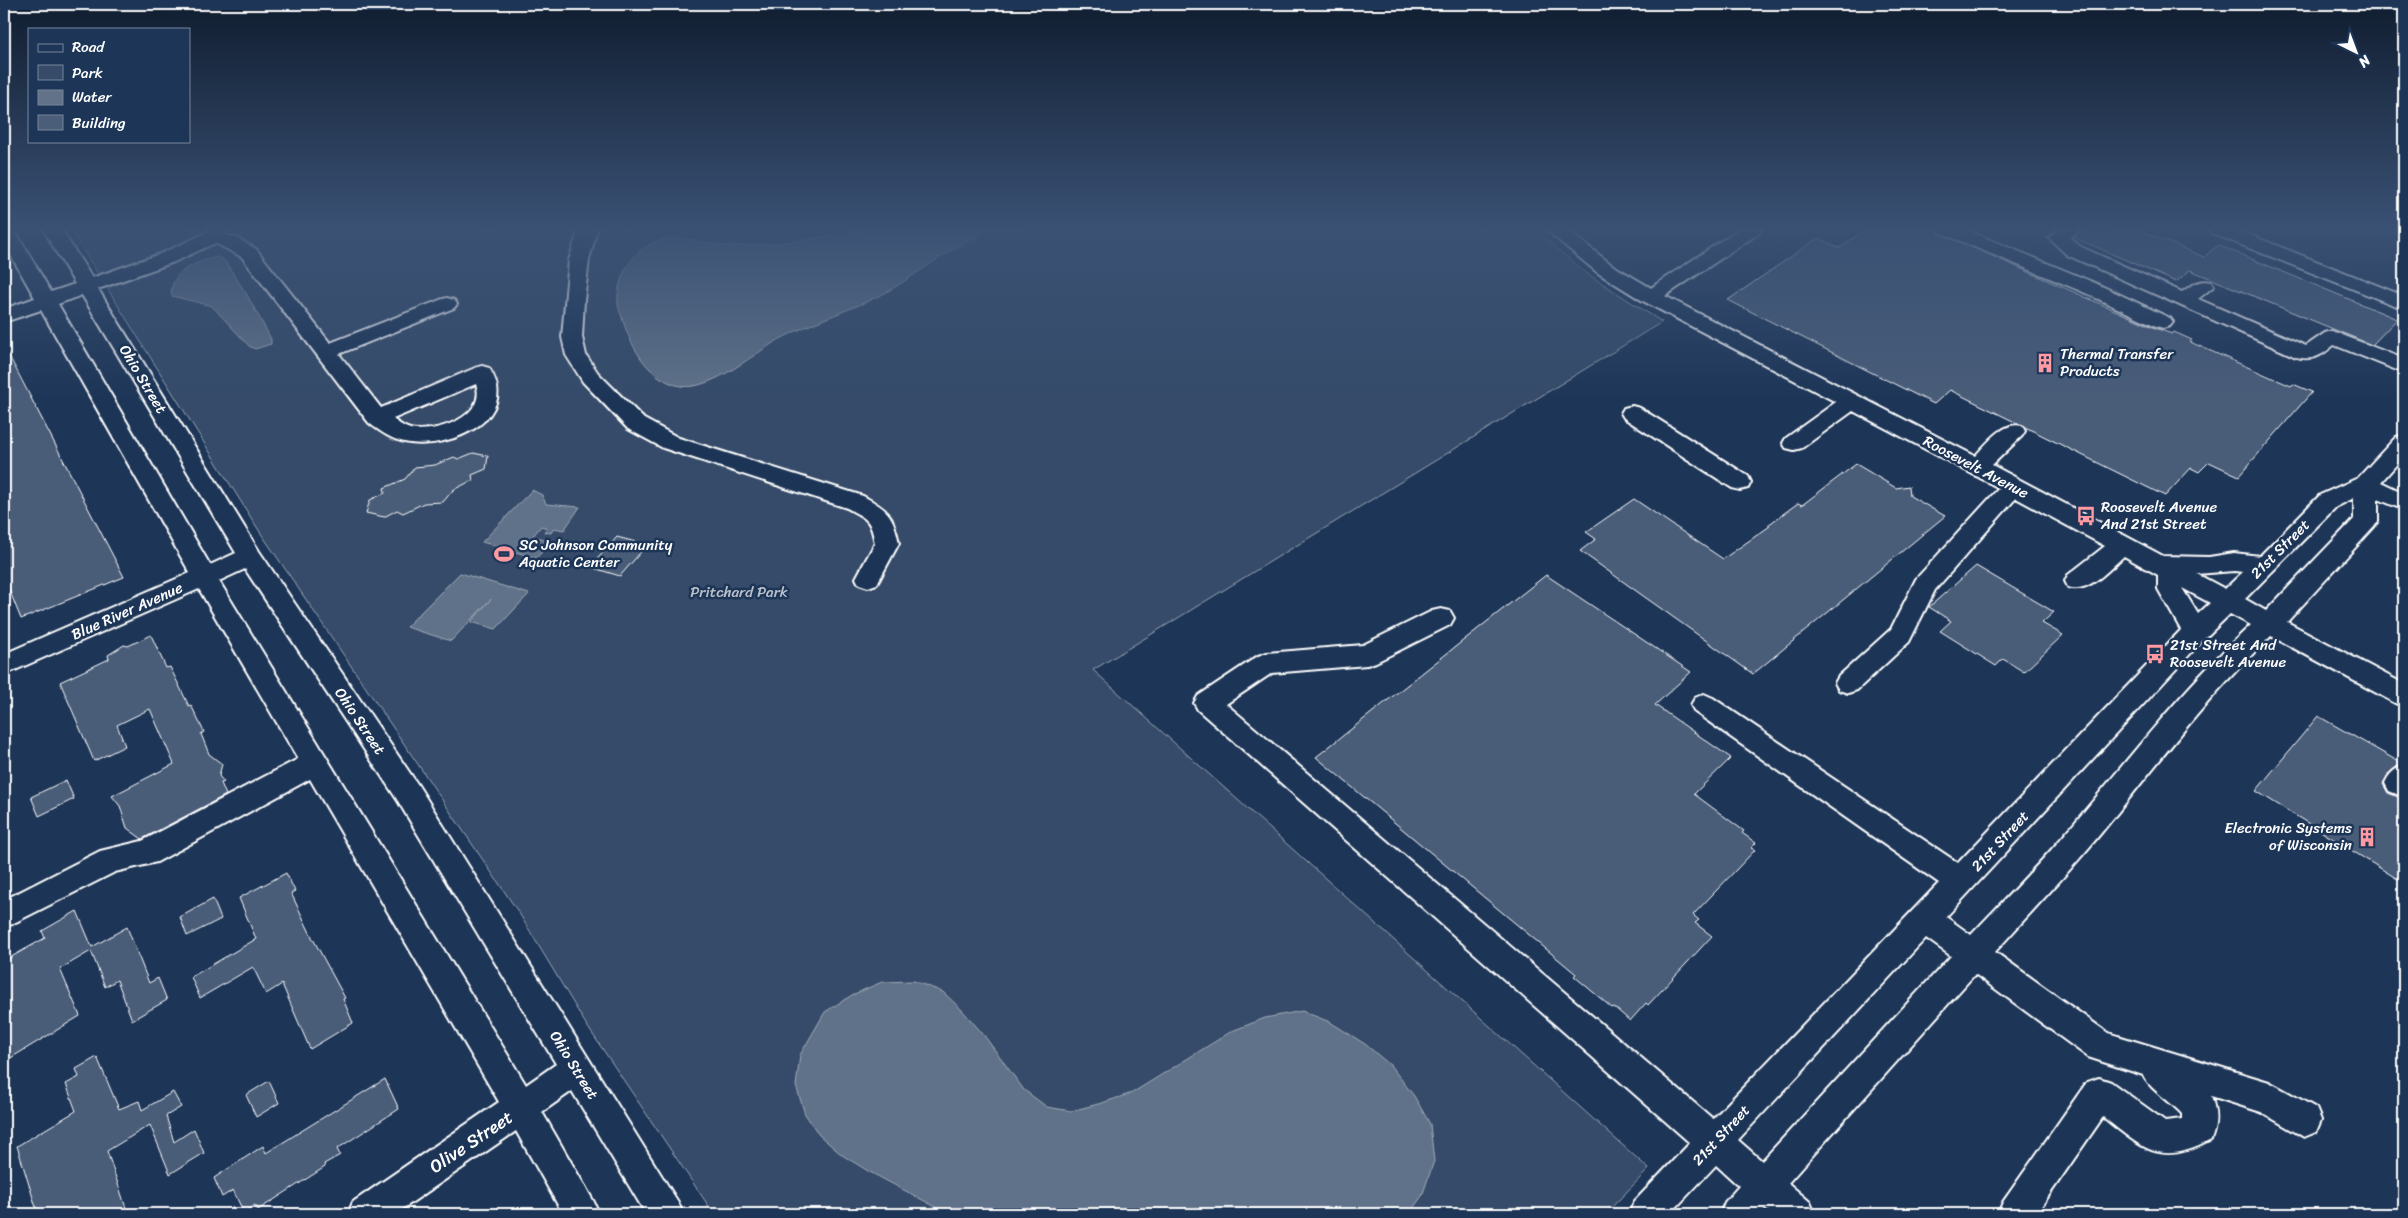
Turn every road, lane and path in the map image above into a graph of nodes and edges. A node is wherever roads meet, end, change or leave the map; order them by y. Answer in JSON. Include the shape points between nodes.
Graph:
{"nodes":[{"id":1,"x":39,"y":286,"type":"edge"},
{"id":2,"x":86,"y":286,"type":"joint"},
{"id":3,"x":274,"y":286,"type":"edge"},
{"id":4,"x":577,"y":286,"type":"edge"},
{"id":5,"x":1632,"y":286,"type":"edge"},
{"id":6,"x":1667,"y":286,"type":"edge"},
{"id":7,"x":2085,"y":286,"type":"edge"},
{"id":8,"x":2152,"y":286,"type":"edge"},
{"id":9,"x":2204,"y":286,"type":"dead end"},
{"id":10,"x":2361,"y":286,"type":"edge"},
{"id":11,"x":1650,"y":297,"type":"junction"},
{"id":12,"x":47,"y":300,"type":"junction"},
{"id":13,"x":2184,"y":300,"type":"junction"},
{"id":14,"x":2404,"y":303,"type":"edge"},
{"id":15,"x":447,"y":304,"type":"dead end"},
{"id":16,"x":4,"y":316,"type":"edge"},
{"id":17,"x":2163,"y":322,"type":"dead end"},
{"id":18,"x":326,"y":352,"type":"junction"},
{"id":19,"x":2404,"y":367,"type":"edge"},
{"id":20,"x":1851,"y":402,"type":"junction"},
{"id":21,"x":1632,"y":413,"type":"dead end"},
{"id":22,"x":377,"y":418,"type":"junction"},
{"id":23,"x":2014,"y":431,"type":"dead end"},
{"id":24,"x":2404,"y":442,"type":"edge"},
{"id":25,"x":1794,"y":443,"type":"dead end"},
{"id":26,"x":1976,"y":467,"type":"junction"},
{"id":27,"x":1740,"y":482,"type":"dead end"},
{"id":28,"x":2366,"y":484,"type":"junction"},
{"id":29,"x":2014,"y":487,"type":"junction"},
{"id":30,"x":2404,"y":502,"type":"edge"},
{"id":31,"x":2122,"y":545,"type":"junction"},
{"id":32,"x":250,"y":557,"type":"junction"},
{"id":33,"x":2266,"y":565,"type":"junction"},
{"id":34,"x":2164,"y":567,"type":"junction"},
{"id":35,"x":204,"y":576,"type":"junction"},
{"id":36,"x":868,"y":578,"type":"dead end"},
{"id":37,"x":2077,"y":581,"type":"dead end"},
{"id":38,"x":2229,"y":600,"type":"junction"},
{"id":39,"x":1441,"y":618,"type":"dead end"},
{"id":40,"x":2271,"y":623,"type":"junction"},
{"id":41,"x":2195,"y":632,"type":"junction"},
{"id":42,"x":4,"y":665,"type":"edge"},
{"id":43,"x":1848,"y":683,"type":"dead end"},
{"id":44,"x":2404,"y":696,"type":"edge"},
{"id":45,"x":1704,"y":705,"type":"dead end"},
{"id":46,"x":316,"y":763,"type":"junction"},
{"id":47,"x":1961,"y":882,"type":"junction"},
{"id":48,"x":4,"y":915,"type":"edge"},
{"id":49,"x":1926,"y":920,"type":"junction"},
{"id":50,"x":1974,"y":954,"type":"junction"},
{"id":51,"x":2145,"y":1062,"type":"junction"},
{"id":52,"x":578,"y":1069,"type":"junction"},
{"id":53,"x":522,"y":1108,"type":"junction"},
{"id":54,"x":2304,"y":1120,"type":"dead end"},
{"id":55,"x":1714,"y":1143,"type":"junction"},
{"id":56,"x":1763,"y":1186,"type":"junction"},
{"id":57,"x":1661,"y":1209,"type":"edge"},
{"id":58,"x":364,"y":1214,"type":"edge"},
{"id":59,"x":582,"y":1214,"type":"edge"},
{"id":60,"x":666,"y":1214,"type":"edge"},
{"id":61,"x":1737,"y":1214,"type":"edge"},
{"id":62,"x":1798,"y":1214,"type":"edge"},
{"id":63,"x":2015,"y":1214,"type":"edge"}],
"edges":[{"from":1,"to":12,"type":"street"},
{"from":2,"to":12,"type":"street"},
{"from":2,"to":32,"type":"street","name":"Ohio Street"},
{"from":3,"to":18,"type":"street"},
{"from":4,"to":36,"type":"street","via":[[572,338],[576,355],[586,372],[636,424],[671,443],[855,502],[873,512],[882,520],[887,543]]},
{"from":5,"to":11,"type":"street","name":"Roosevelt Avenue"},
{"from":6,"to":11,"type":"street"},
{"from":7,"to":17,"type":"street"},
{"from":8,"to":13,"type":"street"},
{"from":9,"to":13,"type":"street"},
{"from":10,"to":14,"type":"street"},
{"from":11,"to":20,"type":"street","name":"Roosevelt Avenue"},
{"from":12,"to":16,"type":"street"},
{"from":12,"to":35,"type":"street"},
{"from":13,"to":19,"type":"street","via":[[2303,352],[2313,352],[2332,337]]},
{"from":15,"to":18,"type":"street"},
{"from":18,"to":22,"type":"street"},
{"from":20,"to":25,"type":"street"},
{"from":20,"to":26,"type":"street","name":"Roosevelt Avenue"},
{"from":21,"to":27,"type":"street"},
{"from":22,"to":22,"type":"street","via":[[411,436],[444,433],[473,420],[486,406],[490,396],[487,382],[482,373]]},
{"from":23,"to":26,"type":"street"},
{"from":24,"to":28,"type":"street","name":"21st Street"},
{"from":26,"to":29,"type":"street","name":"Roosevelt Avenue"},
{"from":28,"to":30,"type":"street"},
{"from":28,"to":33,"type":"street","name":"21st Street","via":[[2328,501]]},
{"from":28,"to":40,"type":"street","via":[[2366,521]]},
{"from":29,"to":31,"type":"street","name":"Roosevelt Avenue"},
{"from":29,"to":43,"type":"street","via":[[1925,586],[1900,635]]},
{"from":31,"to":34,"type":"street","name":"Roosevelt Avenue"},
{"from":31,"to":37,"type":"street"},
{"from":32,"to":35,"type":"street","name":"Blue River Avenue"},
{"from":32,"to":52,"type":"street","name":"Ohio Street","via":[[408,793]]},
{"from":33,"to":34,"type":"street","via":[[2234,562]]},
{"from":33,"to":38,"type":"street","name":"21st Street"},
{"from":34,"to":38,"type":"street","name":"Roosevelt Avenue"},
{"from":34,"to":41,"type":"street","via":[[2170,589]]},
{"from":35,"to":42,"type":"street","name":"Blue River Avenue"},
{"from":35,"to":46,"type":"street"},
{"from":38,"to":40,"type":"street","name":"Roosevelt Avenue"},
{"from":38,"to":41,"type":"street","name":"21st Street"},
{"from":39,"to":55,"type":"street","via":[[1367,655],[1267,663],[1207,703]]},
{"from":40,"to":44,"type":"street","name":"Roosevelt Avenue"},
{"from":40,"to":50,"type":"street","via":[[2241,649],[2152,746],[2081,836]]},
{"from":41,"to":47,"type":"street","name":"21st Street"},
{"from":45,"to":47,"type":"street"},
{"from":46,"to":48,"type":"street","via":[[147,853],[110,860]]},
{"from":46,"to":53,"type":"street"},
{"from":47,"to":49,"type":"street","name":"21st Street"},
{"from":49,"to":50,"type":"street"},
{"from":49,"to":55,"type":"street","name":"21st Street"},
{"from":50,"to":51,"type":"street","via":[[2099,1046]]},
{"from":50,"to":56,"type":"street"},
{"from":51,"to":54,"type":"street","via":[[2269,1098]]},
{"from":51,"to":63,"type":"street","via":[[2184,1091],[2199,1108],[2199,1128],[2168,1138],[2155,1134],[2099,1094]]},
{"from":52,"to":53,"type":"street","name":"Olive Street"},
{"from":52,"to":60,"type":"street","name":"Ohio Street"},
{"from":53,"to":58,"type":"street","name":"Olive Street"},
{"from":53,"to":59,"type":"street"},
{"from":55,"to":56,"type":"street"},
{"from":55,"to":57,"type":"street","name":"21st Street"},
{"from":56,"to":61,"type":"street"},
{"from":56,"to":62,"type":"street"}]}
